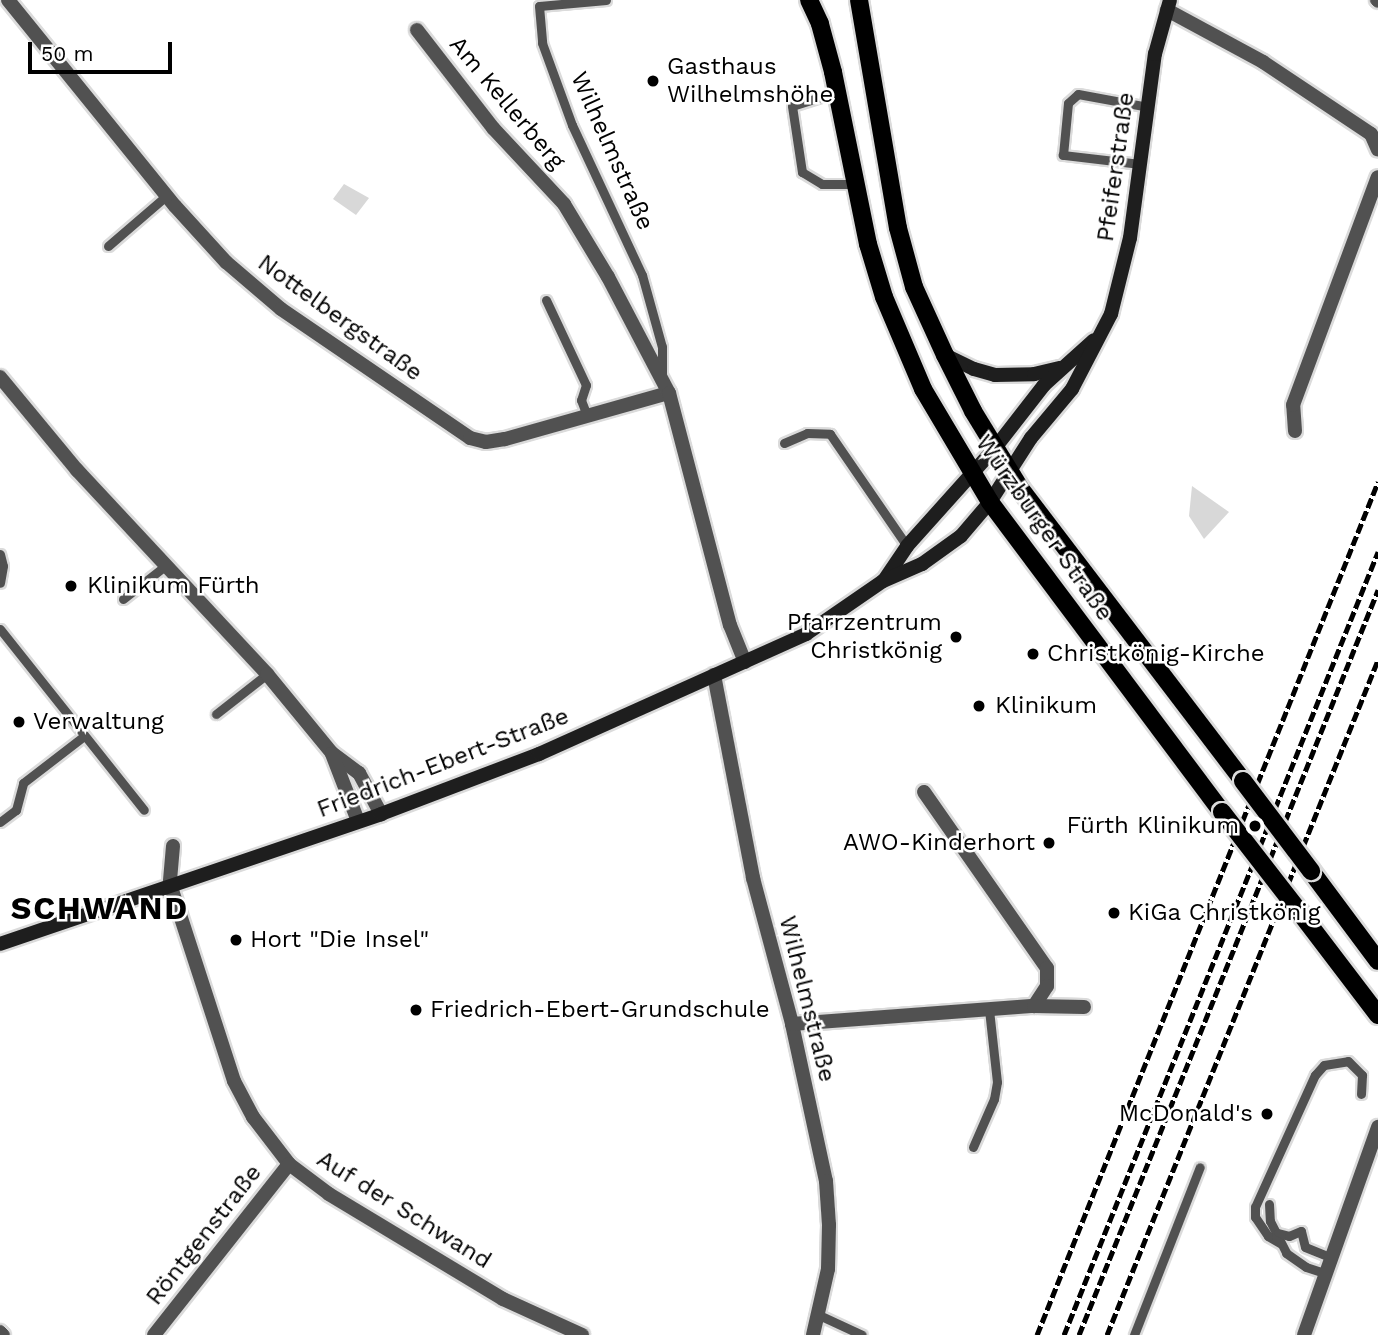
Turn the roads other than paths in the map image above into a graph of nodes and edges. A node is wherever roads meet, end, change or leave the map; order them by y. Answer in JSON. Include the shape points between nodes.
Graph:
{"nodes":[{"id":1,"x":8,"y":0,"type":"edge"},
{"id":2,"x":606,"y":0,"type":"edge"},
{"id":3,"x":809,"y":0,"type":"edge"},
{"id":4,"x":859,"y":0,"type":"edge"},
{"id":5,"x":1169,"y":5,"type":"edge"},
{"id":6,"x":417,"y":30,"type":"dead end"},
{"id":7,"x":836,"y":92,"type":"junction"},
{"id":8,"x":1148,"y":107,"type":"junction"},
{"id":9,"x":1378,"y":150,"type":"edge"},
{"id":10,"x":1140,"y":164,"type":"junction"},
{"id":11,"x":1378,"y":177,"type":"edge"},
{"id":12,"x":854,"y":184,"type":"junction"},
{"id":13,"x":167,"y":195,"type":"junction"},
{"id":14,"x":564,"y":204,"type":"joint"},
{"id":15,"x":108,"y":246,"type":"dead end"},
{"id":16,"x":547,"y":300,"type":"dead end"},
{"id":17,"x":1098,"y":337,"type":"junction"},
{"id":18,"x":944,"y":355,"type":"junction"},
{"id":19,"x":1060,"y":368,"type":"junction"},
{"id":20,"x":0,"y":377,"type":"edge"},
{"id":21,"x":665,"y":386,"type":"junction"},
{"id":22,"x":587,"y":416,"type":"junction"},
{"id":23,"x":1295,"y":431,"type":"dead end"},
{"id":24,"x":784,"y":443,"type":"dead end"},
{"id":25,"x":995,"y":448,"type":"junction"},
{"id":26,"x":1010,"y":472,"type":"junction"},
{"id":27,"x":972,"y":474,"type":"junction"},
{"id":28,"x":990,"y":502,"type":"junction"},
{"id":29,"x":907,"y":546,"type":"junction"},
{"id":30,"x":0,"y":554,"type":"edge"},
{"id":31,"x":165,"y":566,"type":"junction"},
{"id":32,"x":883,"y":581,"type":"junction"},
{"id":33,"x":0,"y":583,"type":"edge"},
{"id":34,"x":123,"y":599,"type":"dead end"},
{"id":35,"x":0,"y":629,"type":"edge"},
{"id":36,"x":745,"y":662,"type":"junction"},
{"id":37,"x":267,"y":674,"type":"junction"},
{"id":38,"x":714,"y":675,"type":"junction"},
{"id":39,"x":216,"y":714,"type":"dead end"},
{"id":40,"x":84,"y":736,"type":"junction"},
{"id":41,"x":332,"y":752,"type":"junction"},
{"id":42,"x":924,"y":792,"type":"dead end"},
{"id":43,"x":144,"y":810,"type":"dead end"},
{"id":44,"x":381,"y":814,"type":"junction"},
{"id":45,"x":358,"y":821,"type":"junction"},
{"id":46,"x":0,"y":822,"type":"edge"},
{"id":47,"x":173,"y":846,"type":"dead end"},
{"id":48,"x":170,"y":884,"type":"junction"},
{"id":49,"x":0,"y":944,"type":"edge"},
{"id":50,"x":1378,"y":961,"type":"edge"},
{"id":51,"x":1034,"y":1006,"type":"junction"},
{"id":52,"x":1084,"y":1006,"type":"dead end"},
{"id":53,"x":989,"y":1009,"type":"junction"},
{"id":54,"x":1378,"y":1015,"type":"edge"},
{"id":55,"x":792,"y":1024,"type":"junction"},
{"id":56,"x":1336,"y":1062,"type":"junction"},
{"id":57,"x":1325,"y":1075,"type":"dead end"},
{"id":58,"x":1361,"y":1094,"type":"dead end"},
{"id":59,"x":1378,"y":1127,"type":"edge"},
{"id":60,"x":972,"y":1147,"type":"dead end"},
{"id":61,"x":1378,"y":1152,"type":"edge"},
{"id":62,"x":289,"y":1164,"type":"junction"},
{"id":63,"x":1367,"y":1164,"type":"junction"},
{"id":64,"x":1200,"y":1167,"type":"dead end"},
{"id":65,"x":1269,"y":1204,"type":"dead end"},
{"id":66,"x":1278,"y":1233,"type":"junction"},
{"id":67,"x":1280,"y":1243,"type":"junction"},
{"id":68,"x":1332,"y":1258,"type":"junction"},
{"id":69,"x":1325,"y":1273,"type":"junction"},
{"id":70,"x":819,"y":1315,"type":"junction"},
{"id":71,"x":154,"y":1335,"type":"edge"},
{"id":72,"x":582,"y":1335,"type":"edge"},
{"id":73,"x":813,"y":1335,"type":"edge"},
{"id":74,"x":862,"y":1335,"type":"edge"},
{"id":75,"x":1134,"y":1335,"type":"edge"},
{"id":76,"x":1304,"y":1335,"type":"edge"}],
"edges":[{"from":1,"to":13,"type":"street","name":"Nottelbergstraße"},
{"from":2,"to":21,"type":"lane","name":"Wilhelmstraße","via":[[539,6],[541,43],[572,125],[642,275],[662,347]]},
{"from":3,"to":7,"type":"main road","name":"Würzburger Straße","via":[[820,24]]},
{"from":4,"to":18,"type":"main road","name":"Würzburger Straße","via":[[898,228],[915,287]]},
{"from":5,"to":8,"type":"street","name":"Pfeiferstraße","via":[[1155,54]]},
{"from":5,"to":9,"type":"street","via":[[1371,134]]},
{"from":6,"to":14,"type":"street","name":"Am Kellerberg","via":[[493,128]]},
{"from":7,"to":12,"type":"main road","name":"Würzburger Straße"},
{"from":7,"to":12,"type":"lane","via":[[792,106],[802,172],[822,184]]},
{"from":8,"to":10,"type":"street","name":"Pfeiferstraße"},
{"from":8,"to":10,"type":"lane","via":[[1078,94],[1068,103],[1063,155]]},
{"from":10,"to":17,"type":"street","name":"Pfeiferstraße","via":[[1120,287]]},
{"from":11,"to":23,"type":"street","via":[[1293,405]]},
{"from":12,"to":27,"type":"main road","name":"Würzburger Straße","via":[[884,297],[923,389]]},
{"from":13,"to":15,"type":"lane"},
{"from":13,"to":22,"type":"street","name":"Nottelbergstraße","via":[[226,262],[281,309],[470,438],[486,442],[505,439]]},
{"from":14,"to":21,"type":"street","name":"Wilhelmstraße","via":[[608,276]]},
{"from":16,"to":22,"type":"lane","via":[[586,385],[581,400]]},
{"from":17,"to":19,"type":"street","name":"Pfeiferstraße"},
{"from":17,"to":26,"type":"street","name":"Pfeiferstraße","via":[[1072,389],[1031,438]]},
{"from":18,"to":19,"type":"street","via":[[995,374],[1034,374]]},
{"from":18,"to":25,"type":"main road","name":"Würzburger Straße"},
{"from":19,"to":25,"type":"street","name":"Pfeiferstraße"},
{"from":20,"to":31,"type":"street"},
{"from":21,"to":22,"type":"street","name":"Nottelbergstraße"},
{"from":21,"to":36,"type":"street","name":"Wilhelmstraße","via":[[730,625]]},
{"from":24,"to":29,"type":"lane","via":[[807,433],[830,434]]},
{"from":25,"to":26,"type":"main road","name":"Würzburger Straße"},
{"from":25,"to":27,"type":"street","name":"Friedrich-Ebert-Straße"},
{"from":26,"to":28,"type":"street","name":"Friedrich-Ebert-Straße"},
{"from":26,"to":50,"type":"main road","name":"Würzburger Straße","bridge":true},
{"from":27,"to":28,"type":"main road","name":"Würzburger Straße"},
{"from":27,"to":29,"type":"street","name":"Friedrich-Ebert-Straße"},
{"from":28,"to":32,"type":"street","name":"Friedrich-Ebert-Straße","via":[[950,544],[922,564]]},
{"from":28,"to":54,"type":"main road","name":"Würzburger Straße","bridge":true},
{"from":29,"to":32,"type":"street","name":"Friedrich-Ebert-Straße"},
{"from":30,"to":33,"type":"lane"},
{"from":31,"to":34,"type":"lane"},
{"from":31,"to":37,"type":"street"},
{"from":32,"to":36,"type":"street","name":"Friedrich-Ebert-Straße","via":[[806,634]]},
{"from":35,"to":40,"type":"lane"},
{"from":36,"to":38,"type":"street","name":"Friedrich-Ebert-Straße"},
{"from":37,"to":39,"type":"lane"},
{"from":37,"to":41,"type":"street"},
{"from":38,"to":44,"type":"street","name":"Friedrich-Ebert-Straße","via":[[539,754]]},
{"from":38,"to":55,"type":"street","name":"Wilhelmstraße","via":[[754,878]]},
{"from":40,"to":43,"type":"lane"},
{"from":40,"to":46,"type":"lane","via":[[23,783],[16,810]]},
{"from":41,"to":44,"type":"street","via":[[359,773]]},
{"from":41,"to":45,"type":"street"},
{"from":42,"to":51,"type":"street","via":[[1047,968],[1047,986]]},
{"from":44,"to":45,"type":"street","name":"Friedrich-Ebert-Straße"},
{"from":45,"to":48,"type":"street","name":"Friedrich-Ebert-Straße"},
{"from":47,"to":48,"type":"street"},
{"from":48,"to":49,"type":"street","name":"Friedrich-Ebert-Straße"},
{"from":48,"to":62,"type":"street","name":"Auf der Schwand","via":[[234,1081],[253,1117]]},
{"from":51,"to":52,"type":"street"},
{"from":51,"to":53,"type":"street"},
{"from":53,"to":55,"type":"street"},
{"from":53,"to":60,"type":"lane","via":[[997,1082]]},
{"from":55,"to":70,"type":"street","name":"Wilhelmstraße","via":[[826,1181],[828,1264]]},
{"from":56,"to":57,"type":"lane"},
{"from":56,"to":58,"type":"lane","via":[[1348,1060],[1360,1069]]},
{"from":56,"to":67,"type":"lane","via":[[1324,1065],[1315,1075],[1255,1208],[1255,1217],[1268,1236]]},
{"from":59,"to":63,"type":"street"},
{"from":61,"to":63,"type":"street"},
{"from":62,"to":71,"type":"street","name":"Röntgenstraße"},
{"from":62,"to":72,"type":"street","name":"Auf der Schwand","via":[[503,1299]]},
{"from":63,"to":68,"type":"street"},
{"from":64,"to":75,"type":"lane"},
{"from":65,"to":66,"type":"lane","via":[[1270,1221]]},
{"from":66,"to":67,"type":"lane"},
{"from":66,"to":68,"type":"lane","via":[[1289,1236],[1301,1231],[1305,1247]]},
{"from":67,"to":69,"type":"lane","via":[[1293,1260]]},
{"from":68,"to":69,"type":"street"},
{"from":69,"to":76,"type":"street"},
{"from":70,"to":73,"type":"street","name":"Wilhelmstraße"},
{"from":70,"to":74,"type":"lane"}]}
